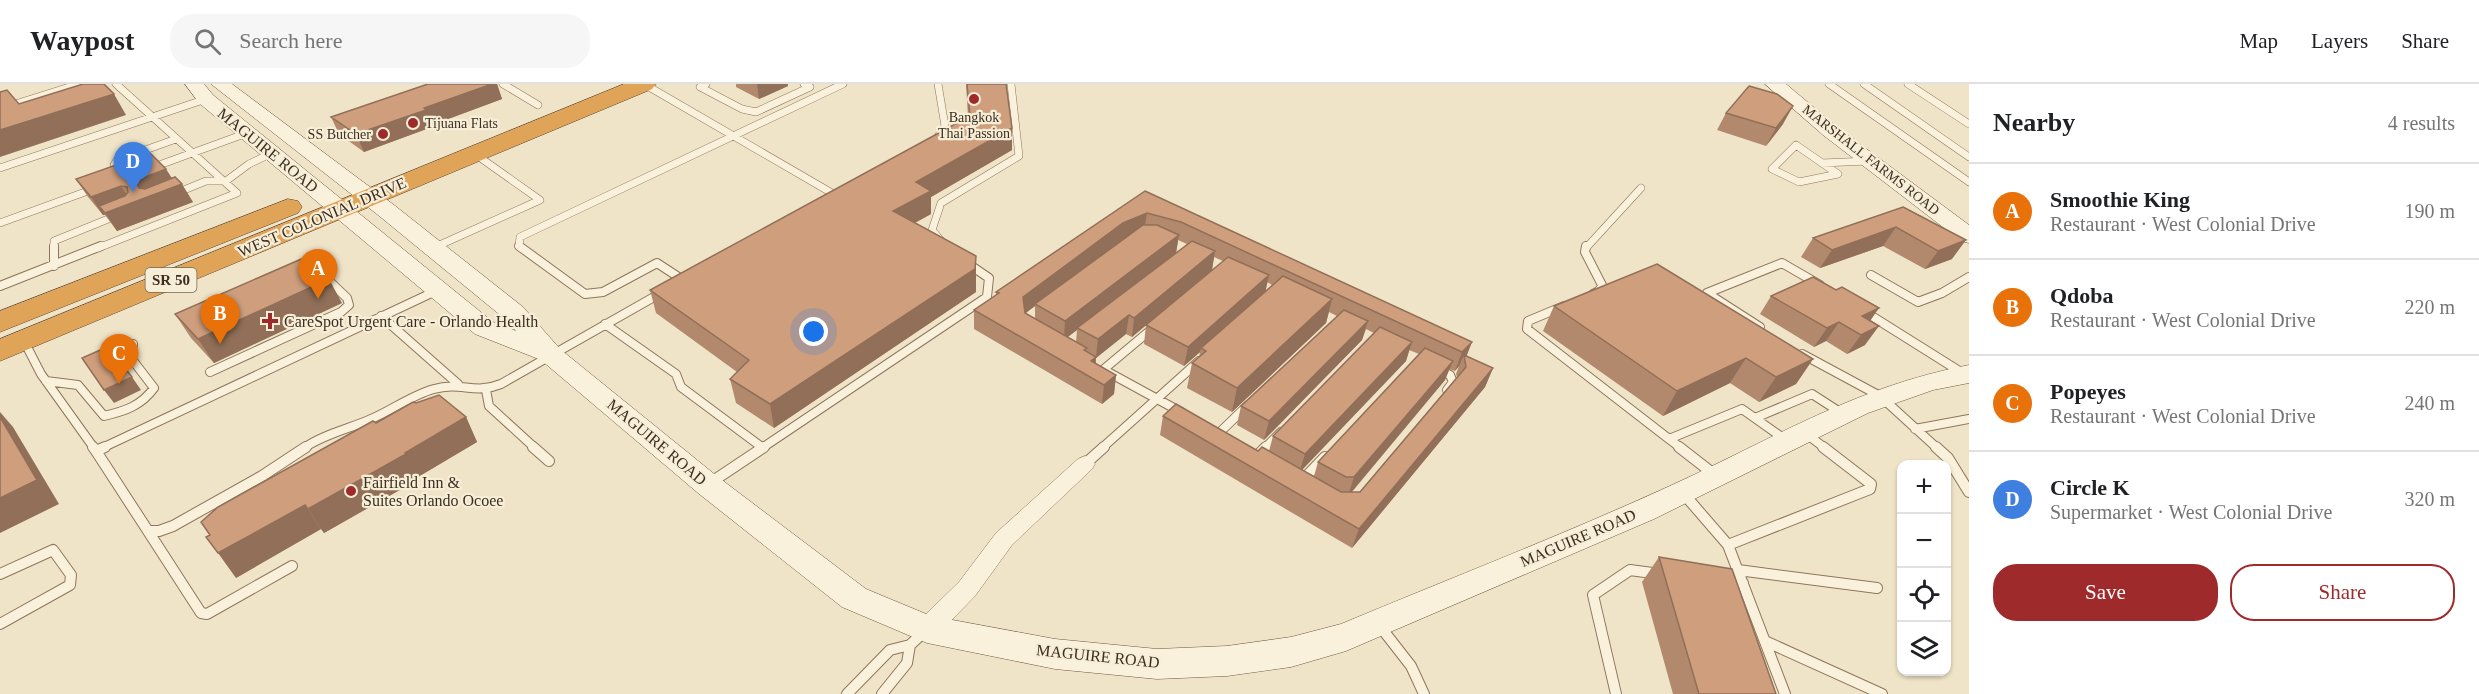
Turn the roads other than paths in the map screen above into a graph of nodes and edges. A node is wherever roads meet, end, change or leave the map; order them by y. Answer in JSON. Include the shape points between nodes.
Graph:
{"nodes":[{"id":1,"x":79,"y":84,"type":"edge"},
{"id":2,"x":116,"y":84,"type":"edge"},
{"id":3,"x":220,"y":84,"type":"edge"},
{"id":4,"x":503,"y":84,"type":"edge"},
{"id":5,"x":590,"y":84,"type":"edge"},
{"id":6,"x":644,"y":84,"type":"edge"},
{"id":7,"x":706,"y":84,"type":"edge"},
{"id":8,"x":804,"y":84,"type":"edge"},
{"id":9,"x":843,"y":84,"type":"edge"},
{"id":10,"x":938,"y":84,"type":"edge"},
{"id":11,"x":1011,"y":84,"type":"edge"},
{"id":12,"x":1774,"y":84,"type":"edge"},
{"id":13,"x":1829,"y":84,"type":"edge"},
{"id":14,"x":1864,"y":84,"type":"edge"},
{"id":15,"x":1908,"y":84,"type":"edge"},
{"id":16,"x":200,"y":92,"type":"edge"},
{"id":17,"x":538,"y":105,"type":"junction"},
{"id":18,"x":0,"y":109,"type":"edge"},
{"id":19,"x":756,"y":112,"type":"junction"},
{"id":20,"x":152,"y":117,"type":"junction"},
{"id":21,"x":768,"y":119,"type":"junction"},
{"id":22,"x":1969,"y":124,"type":"edge"},
{"id":23,"x":248,"y":133,"type":"junction"},
{"id":24,"x":733,"y":136,"type":"junction"},
{"id":25,"x":176,"y":139,"type":"junction"},
{"id":26,"x":930,"y":144,"type":"edge"},
{"id":27,"x":191,"y":153,"type":"junction"},
{"id":28,"x":272,"y":153,"type":"junction"},
{"id":29,"x":475,"y":154,"type":"junction"},
{"id":30,"x":1969,"y":157,"type":"edge"},
{"id":31,"x":1871,"y":161,"type":"junction"},
{"id":32,"x":1822,"y":163,"type":"junction"},
{"id":33,"x":0,"y":168,"type":"edge"},
{"id":34,"x":147,"y":169,"type":"edge"},
{"id":35,"x":135,"y":173,"type":"edge"},
{"id":36,"x":124,"y":177,"type":"junction"},
{"id":37,"x":226,"y":180,"type":"junction"},
{"id":38,"x":115,"y":181,"type":"edge"},
{"id":39,"x":1969,"y":182,"type":"edge"},
{"id":40,"x":105,"y":185,"type":"edge"},
{"id":41,"x":1641,"y":188,"type":"dead end"},
{"id":42,"x":846,"y":191,"type":"edge"},
{"id":43,"x":344,"y":196,"type":"junction"},
{"id":44,"x":837,"y":196,"type":"junction"},
{"id":45,"x":164,"y":198,"type":"edge"},
{"id":46,"x":828,"y":201,"type":"edge"},
{"id":47,"x":124,"y":213,"type":"edge"},
{"id":48,"x":0,"y":223,"type":"edge"},
{"id":49,"x":1969,"y":236,"type":"edge"},
{"id":50,"x":432,"y":248,"type":"junction"},
{"id":51,"x":952,"y":253,"type":"edge"},
{"id":52,"x":962,"y":260,"type":"edge"},
{"id":53,"x":54,"y":266,"type":"junction"},
{"id":54,"x":321,"y":273,"type":"edge"},
{"id":55,"x":693,"y":275,"type":"edge"},
{"id":56,"x":1871,"y":275,"type":"dead end"},
{"id":57,"x":1969,"y":277,"type":"edge"},
{"id":58,"x":683,"y":280,"type":"junction"},
{"id":59,"x":0,"y":286,"type":"edge"},
{"id":60,"x":438,"y":290,"type":"junction"},
{"id":61,"x":1832,"y":292,"type":"edge"},
{"id":62,"x":1579,"y":300,"type":"edge"},
{"id":63,"x":1851,"y":303,"type":"edge"},
{"id":64,"x":1569,"y":304,"type":"edge"},
{"id":65,"x":381,"y":316,"type":"junction"},
{"id":66,"x":1164,"y":319,"type":"edge"},
{"id":67,"x":604,"y":324,"type":"junction"},
{"id":68,"x":6,"y":328,"type":"edge"},
{"id":69,"x":1771,"y":334,"type":"edge"},
{"id":70,"x":134,"y":344,"type":"dead end"},
{"id":71,"x":1790,"y":346,"type":"edge"},
{"id":72,"x":1207,"y":353,"type":"edge"},
{"id":73,"x":551,"y":355,"type":"junction"},
{"id":74,"x":1425,"y":363,"type":"edge"},
{"id":75,"x":1095,"y":364,"type":"edge"},
{"id":76,"x":1104,"y":369,"type":"junction"},
{"id":77,"x":210,"y":372,"type":"dead end"},
{"id":78,"x":1967,"y":374,"type":"edge"},
{"id":79,"x":46,"y":381,"type":"junction"},
{"id":80,"x":458,"y":384,"type":"junction"},
{"id":81,"x":486,"y":390,"type":"junction"},
{"id":82,"x":1880,"y":396,"type":"junction"},
{"id":83,"x":1156,"y":399,"type":"junction"},
{"id":84,"x":1439,"y":400,"type":"edge"},
{"id":85,"x":1252,"y":402,"type":"edge"},
{"id":86,"x":1843,"y":414,"type":"junction"},
{"id":87,"x":1187,"y":416,"type":"edge"},
{"id":88,"x":1755,"y":418,"type":"junction"},
{"id":89,"x":1969,"y":419,"type":"edge"},
{"id":90,"x":1290,"y":422,"type":"edge"},
{"id":91,"x":1208,"y":428,"type":"edge"},
{"id":92,"x":1915,"y":429,"type":"junction"},
{"id":93,"x":1218,"y":434,"type":"junction"},
{"id":94,"x":1797,"y":437,"type":"junction"},
{"id":95,"x":1669,"y":439,"type":"junction"},
{"id":96,"x":1228,"y":440,"type":"edge"},
{"id":97,"x":763,"y":448,"type":"junction"},
{"id":98,"x":1332,"y":449,"type":"edge"},
{"id":99,"x":96,"y":451,"type":"junction"},
{"id":100,"x":1247,"y":451,"type":"edge"},
{"id":101,"x":549,"y":461,"type":"dead end"},
{"id":102,"x":1085,"y":464,"type":"joint"},
{"id":103,"x":1717,"y":476,"type":"junction"},
{"id":104,"x":708,"y":485,"type":"junction"},
{"id":105,"x":1311,"y":487,"type":"edge"},
{"id":106,"x":1969,"y":492,"type":"edge"},
{"id":107,"x":1683,"y":493,"type":"junction"},
{"id":108,"x":148,"y":531,"type":"junction"},
{"id":109,"x":1728,"y":545,"type":"junction"},
{"id":110,"x":292,"y":566,"type":"dead end"},
{"id":111,"x":1738,"y":570,"type":"junction"},
{"id":112,"x":0,"y":574,"type":"edge"},
{"id":113,"x":1675,"y":575,"type":"edge"},
{"id":114,"x":1709,"y":579,"type":"edge"},
{"id":115,"x":1743,"y":583,"type":"junction"},
{"id":116,"x":1877,"y":588,"type":"dead end"},
{"id":117,"x":1378,"y":623,"type":"junction"},
{"id":118,"x":0,"y":624,"type":"edge"},
{"id":119,"x":919,"y":637,"type":"junction"},
{"id":120,"x":1765,"y":642,"type":"junction"},
{"id":121,"x":1863,"y":689,"type":"edge"},
{"id":122,"x":847,"y":694,"type":"edge"},
{"id":123,"x":882,"y":694,"type":"edge"},
{"id":124,"x":1425,"y":694,"type":"edge"},
{"id":125,"x":1616,"y":694,"type":"edge"},
{"id":126,"x":1785,"y":694,"type":"edge"},
{"id":127,"x":1882,"y":694,"type":"edge"}],
"edges":[{"from":1,"to":18,"type":"lane"},
{"from":2,"to":20,"type":"lane"},
{"from":3,"to":43,"type":"main road","name":"MAGUIRE ROAD"},
{"from":4,"to":17,"type":"lane"},
{"from":5,"to":17,"type":"highway","name":"WEST COLONIAL DRIVE","number":"SR 50"},
{"from":6,"to":24,"type":"lane"},
{"from":6,"to":29,"type":"highway","name":"WEST COLONIAL DRIVE","number":"SR 50"},
{"from":7,"to":19,"type":"lane","via":[[700,87],[742,110]]},
{"from":8,"to":19,"type":"lane","via":[[810,87]]},
{"from":9,"to":21,"type":"lane"},
{"from":10,"to":26,"type":"lane","via":[[945,126]]},
{"from":11,"to":51,"type":"lane","via":[[1019,156],[941,203],[932,230]]},
{"from":12,"to":31,"type":"main road","name":"MARSHALL FARMS ROAD"},
{"from":13,"to":39,"type":"lane"},
{"from":14,"to":30,"type":"lane"},
{"from":15,"to":22,"type":"lane"},
{"from":16,"to":20,"type":"lane"},
{"from":16,"to":23,"type":"main road","name":"MAGUIRE ROAD"},
{"from":17,"to":43,"type":"highway","name":"WEST COLONIAL DRIVE","number":"SR 50"},
{"from":19,"to":21,"type":"lane"},
{"from":20,"to":25,"type":"lane"},
{"from":20,"to":33,"type":"lane"},
{"from":21,"to":24,"type":"lane"},
{"from":23,"to":27,"type":"lane"},
{"from":23,"to":28,"type":"main road","name":"MAGUIRE ROAD"},
{"from":24,"to":44,"type":"lane"},
{"from":24,"to":58,"type":"lane","via":[[520,237],[519,246],[585,294],[603,292],[657,263]]},
{"from":25,"to":27,"type":"lane"},
{"from":25,"to":36,"type":"lane","via":[[117,160],[114,165]]},
{"from":27,"to":34,"type":"lane"},
{"from":27,"to":37,"type":"lane"},
{"from":28,"to":37,"type":"lane"},
{"from":28,"to":43,"type":"main road","name":"MAGUIRE ROAD"},
{"from":29,"to":43,"type":"highway","name":"WEST COLONIAL DRIVE","number":"SR 50"},
{"from":29,"to":50,"type":"lane","via":[[540,200]]},
{"from":31,"to":32,"type":"lane"},
{"from":31,"to":49,"type":"main road","name":"MARSHALL FARMS ROAD"},
{"from":32,"to":32,"type":"lane","via":[[1838,174],[1799,182],[1773,169],[1796,145]]},
{"from":35,"to":36,"type":"lane"},
{"from":36,"to":38,"type":"lane"},
{"from":37,"to":45,"type":"lane","via":[[206,182]]},
{"from":37,"to":53,"type":"lane","via":[[237,193]]},
{"from":40,"to":48,"type":"lane"},
{"from":41,"to":62,"type":"lane","via":[[1587,244],[1585,252],[1602,285],[1599,291]]},
{"from":42,"to":44,"type":"lane"},
{"from":43,"to":50,"type":"main road","name":"MAGUIRE ROAD"},
{"from":43,"to":60,"type":"main road","name":"MAGUIRE ROAD"},
{"from":43,"to":68,"type":"highway","name":"WEST COLONIAL DRIVE","number":"SR 50"},
{"from":44,"to":46,"type":"lane"},
{"from":47,"to":53,"type":"lane","via":[[54,241]]},
{"from":50,"to":73,"type":"main road","name":"MAGUIRE ROAD","via":[[514,313]]},
{"from":52,"to":97,"type":"lane","via":[[989,279],[987,297]]},
{"from":53,"to":59,"type":"lane"},
{"from":54,"to":77,"type":"lane","via":[[347,298],[349,305]]},
{"from":55,"to":58,"type":"lane"},
{"from":56,"to":57,"type":"lane","via":[[1918,302]]},
{"from":58,"to":67,"type":"lane"},
{"from":60,"to":65,"type":"lane"},
{"from":60,"to":73,"type":"main road","name":"MAGUIRE ROAD","via":[[484,328]]},
{"from":61,"to":69,"type":"lane","via":[[1782,263],[1707,293]]},
{"from":63,"to":78,"type":"lane"},
{"from":64,"to":95,"type":"lane","via":[[1528,321],[1527,329]]},
{"from":65,"to":80,"type":"lane"},
{"from":65,"to":99,"type":"lane"},
{"from":66,"to":76,"type":"lane"},
{"from":67,"to":73,"type":"lane"},
{"from":67,"to":97,"type":"lane","via":[[676,374],[681,387]]},
{"from":68,"to":79,"type":"lane"},
{"from":70,"to":79,"type":"lane","via":[[131,358],[154,388],[134,408],[104,416],[78,385]]},
{"from":71,"to":82,"type":"lane"},
{"from":72,"to":83,"type":"lane"},
{"from":73,"to":81,"type":"lane"},
{"from":73,"to":104,"type":"main road","name":"MAGUIRE ROAD"},
{"from":74,"to":84,"type":"lane","via":[[1450,375],[1453,382]]},
{"from":75,"to":76,"type":"lane"},
{"from":76,"to":83,"type":"lane"},
{"from":78,"to":82,"type":"main road","name":"MAGUIRE ROAD"},
{"from":79,"to":99,"type":"lane"},
{"from":80,"to":81,"type":"lane"},
{"from":80,"to":108,"type":"lane","via":[[434,388],[316,440],[174,526]]},
{"from":81,"to":101,"type":"lane","via":[[489,406]]},
{"from":82,"to":86,"type":"main road","name":"MAGUIRE ROAD"},
{"from":82,"to":92,"type":"lane"},
{"from":83,"to":87,"type":"lane"},
{"from":83,"to":102,"type":"lane"},
{"from":85,"to":93,"type":"lane"},
{"from":86,"to":88,"type":"lane","via":[[1812,394]]},
{"from":86,"to":94,"type":"main road","name":"MAGUIRE ROAD"},
{"from":88,"to":94,"type":"lane"},
{"from":88,"to":95,"type":"lane","via":[[1742,409]]},
{"from":89,"to":92,"type":"lane"},
{"from":90,"to":100,"type":"lane","via":[[1261,459]]},
{"from":91,"to":93,"type":"lane"},
{"from":92,"to":106,"type":"lane","via":[[1948,458]]},
{"from":93,"to":96,"type":"lane"},
{"from":94,"to":103,"type":"main road","name":"MAGUIRE ROAD"},
{"from":94,"to":109,"type":"lane","via":[[1870,484],[1869,489]]},
{"from":95,"to":103,"type":"lane"},
{"from":97,"to":104,"type":"lane"},
{"from":98,"to":105,"type":"lane","via":[[1297,479]]},
{"from":99,"to":108,"type":"lane"},
{"from":102,"to":119,"type":"street","via":[[1004,540],[967,589]]},
{"from":103,"to":107,"type":"main road","name":"MAGUIRE ROAD"},
{"from":104,"to":119,"type":"main road","name":"MAGUIRE ROAD","via":[[854,598]]},
{"from":107,"to":109,"type":"lane"},
{"from":107,"to":117,"type":"main road","name":"MAGUIRE ROAD"},
{"from":108,"to":110,"type":"lane","via":[[201,613],[207,614]]},
{"from":109,"to":111,"type":"lane"},
{"from":111,"to":115,"type":"lane"},
{"from":111,"to":116,"type":"lane"},
{"from":112,"to":118,"type":"lane","via":[[53,550],[70,575],[70,585]]},
{"from":113,"to":125,"type":"lane","via":[[1630,570],[1593,595]]},
{"from":114,"to":115,"type":"lane"},
{"from":115,"to":120,"type":"lane"},
{"from":117,"to":119,"type":"main road","name":"MAGUIRE ROAD","via":[[1346,637],[1291,652],[1227,661],[1157,664]]},
{"from":117,"to":124,"type":"lane","via":[[1411,666]]},
{"from":119,"to":122,"type":"lane","via":[[890,650]]},
{"from":119,"to":123,"type":"lane","via":[[907,663]]},
{"from":120,"to":121,"type":"lane"},
{"from":120,"to":126,"type":"lane"},
{"from":121,"to":127,"type":"lane"}]}
